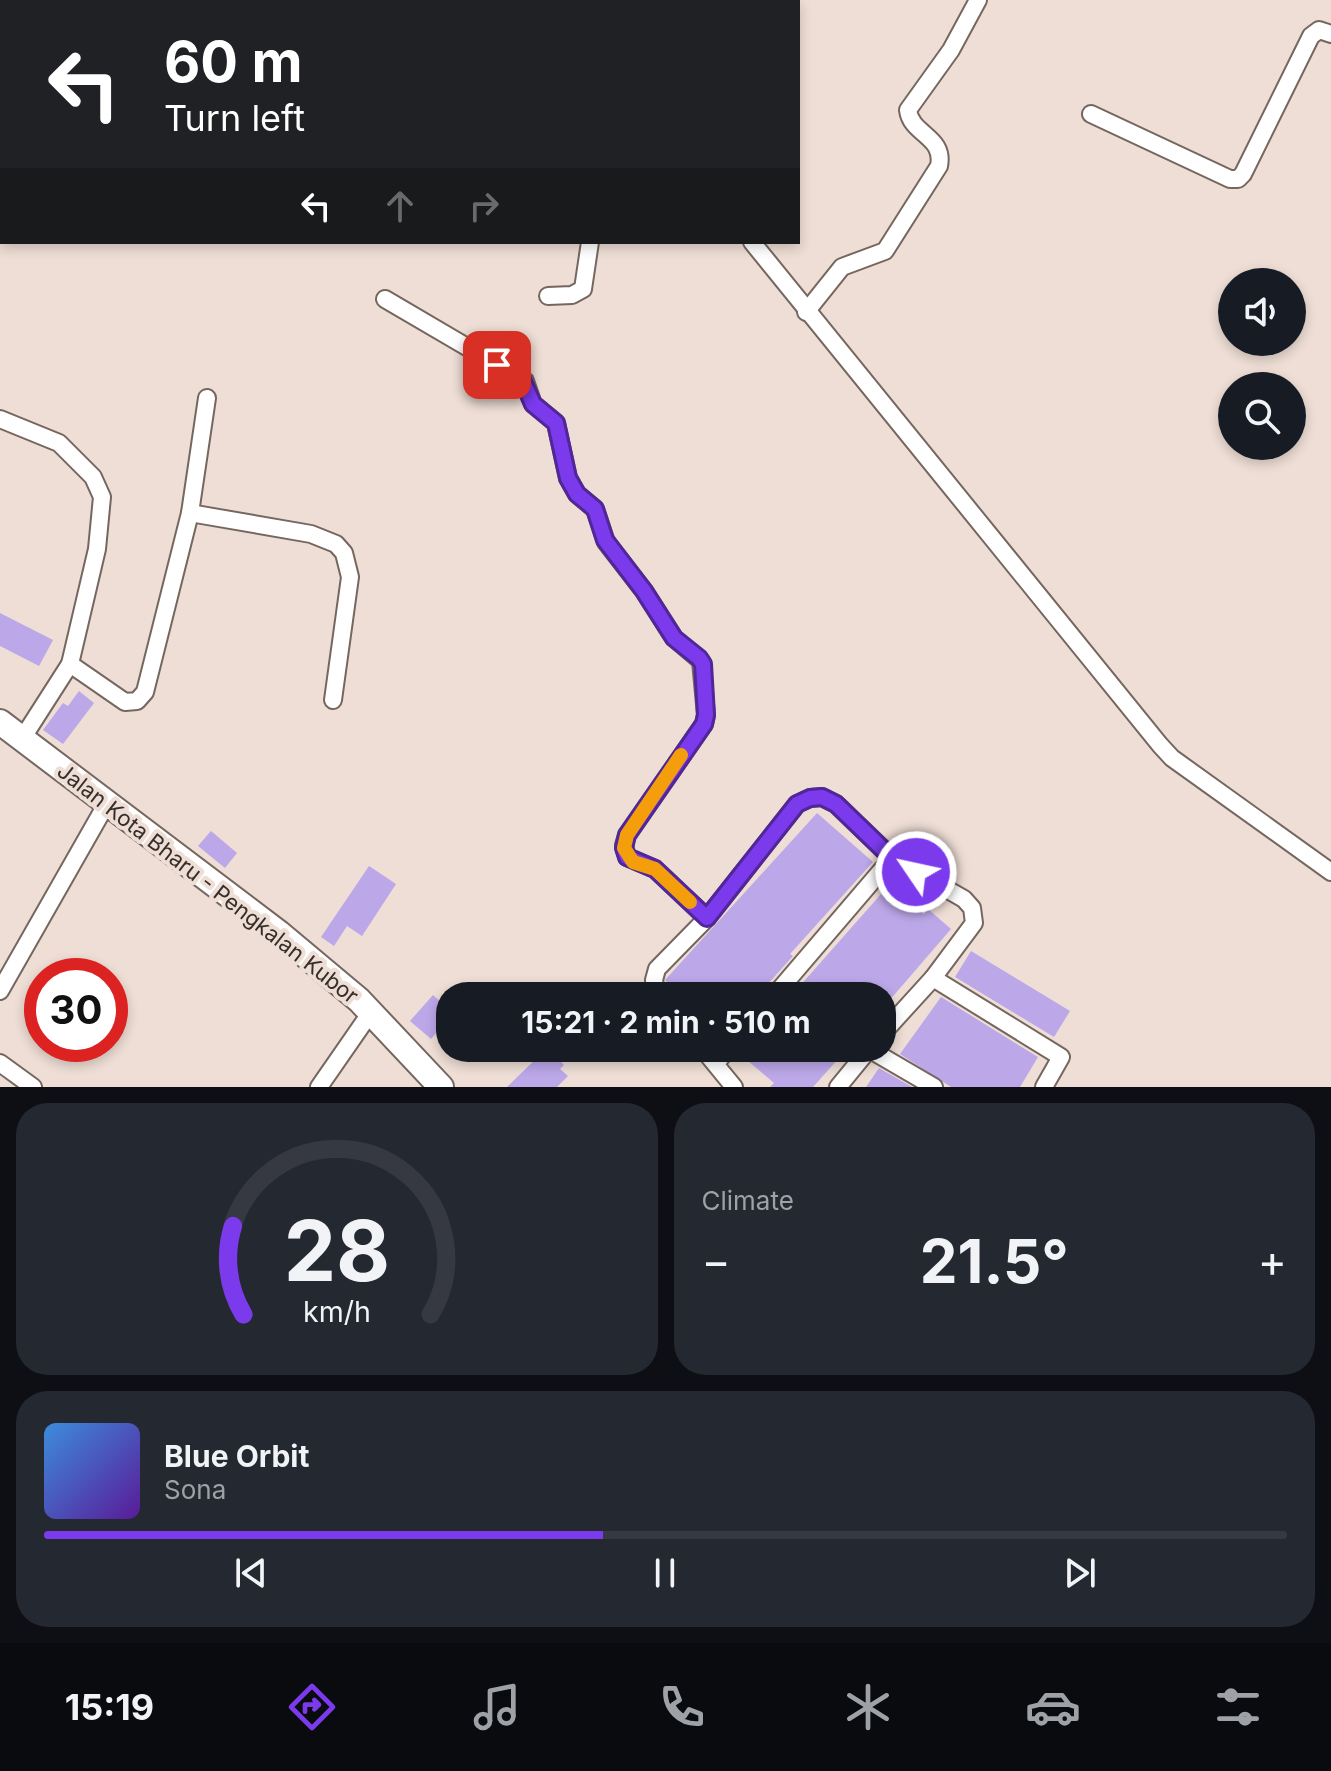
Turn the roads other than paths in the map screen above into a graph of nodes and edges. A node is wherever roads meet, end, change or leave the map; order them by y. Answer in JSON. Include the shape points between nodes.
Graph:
{"nodes":[{"id":1,"x":978,"y":0,"type":"edge"},
{"id":2,"x":1331,"y":34,"type":"edge"},
{"id":3,"x":1091,"y":114,"type":"dead end"},
{"id":4,"x":590,"y":244,"type":"edge"},
{"id":5,"x":754,"y":244,"type":"edge"},
{"id":6,"x":548,"y":296,"type":"dead end"},
{"id":7,"x":385,"y":299,"type":"dead end"},
{"id":8,"x":806,"y":312,"type":"junction"},
{"id":9,"x":207,"y":398,"type":"dead end"},
{"id":10,"x":0,"y":419,"type":"edge"},
{"id":11,"x":190,"y":513,"type":"junction"},
{"id":12,"x":70,"y":664,"type":"junction"},
{"id":13,"x":333,"y":700,"type":"dead end"},
{"id":14,"x":0,"y":722,"type":"edge"},
{"id":15,"x":22,"y":739,"type":"junction"},
{"id":16,"x":107,"y":803,"type":"junction"},
{"id":17,"x":892,"y":858,"type":"junction"},
{"id":18,"x":1331,"y":872,"type":"edge"},
{"id":19,"x":707,"y":918,"type":"junction"},
{"id":20,"x":933,"y":978,"type":"junction"},
{"id":21,"x":654,"y":982,"type":"edge"},
{"id":22,"x":786,"y":982,"type":"edge"},
{"id":23,"x":0,"y":991,"type":"edge"},
{"id":24,"x":371,"y":1012,"type":"junction"},
{"id":25,"x":896,"y":1019,"type":"edge"},
{"id":26,"x":858,"y":1062,"type":"edge"},
{"id":27,"x":892,"y":1062,"type":"edge"},
{"id":28,"x":0,"y":1063,"type":"edge"},
{"id":29,"x":716,"y":1063,"type":"edge"},
{"id":30,"x":33,"y":1087,"type":"edge"},
{"id":31,"x":319,"y":1087,"type":"edge"},
{"id":32,"x":441,"y":1087,"type":"edge"},
{"id":33,"x":734,"y":1087,"type":"edge"},
{"id":34,"x":838,"y":1087,"type":"edge"},
{"id":35,"x":934,"y":1087,"type":"edge"},
{"id":36,"x":1044,"y":1087,"type":"edge"}],
"edges":[{"from":1,"to":8,"type":"street","via":[[951,50],[908,110],[911,121],[936,142],[939,166],[885,251],[842,267]]},
{"from":2,"to":3,"type":"street","via":[[1319,30],[1311,36],[1238,179]]},
{"from":4,"to":6,"type":"street","via":[[583,289]]},
{"from":5,"to":8,"type":"street"},
{"from":7,"to":19,"type":"street","via":[[525,381],[533,404],[556,423],[568,478],[595,509],[605,540],[674,638],[701,661],[705,721],[627,835],[624,848],[633,862],[655,869]]},
{"from":8,"to":18,"type":"street","via":[[1172,758]]},
{"from":9,"to":11,"type":"street"},
{"from":10,"to":12,"type":"street","via":[[59,443],[100,487],[97,549]]},
{"from":11,"to":12,"type":"street","via":[[142,697],[131,702],[119,699]]},
{"from":11,"to":13,"type":"street","via":[[311,534],[344,553],[350,577]]},
{"from":12,"to":15,"type":"street"},
{"from":14,"to":15,"type":"main road","name":"Jalan Kota Bharu - Pengkalan Kubor"},
{"from":15,"to":16,"type":"main road","name":"Jalan Kota Bharu - Pengkalan Kubor"},
{"from":16,"to":23,"type":"street"},
{"from":16,"to":24,"type":"main road","name":"Jalan Kota Bharu - Pengkalan Kubor","via":[[279,933]]},
{"from":17,"to":19,"type":"street","via":[[836,804],[810,798],[797,804]]},
{"from":17,"to":20,"type":"street","via":[[972,908],[974,923]]},
{"from":17,"to":22,"type":"street"},
{"from":19,"to":21,"type":"street","via":[[657,969]]},
{"from":20,"to":25,"type":"street"},
{"from":20,"to":36,"type":"street","via":[[1061,1057]]},
{"from":24,"to":31,"type":"street"},
{"from":24,"to":32,"type":"main road","name":"Jalan Kota Bharu - Pengkalan Kubor"},
{"from":26,"to":34,"type":"street"},
{"from":27,"to":35,"type":"street"},
{"from":28,"to":30,"type":"street"},
{"from":29,"to":33,"type":"street"}]}
